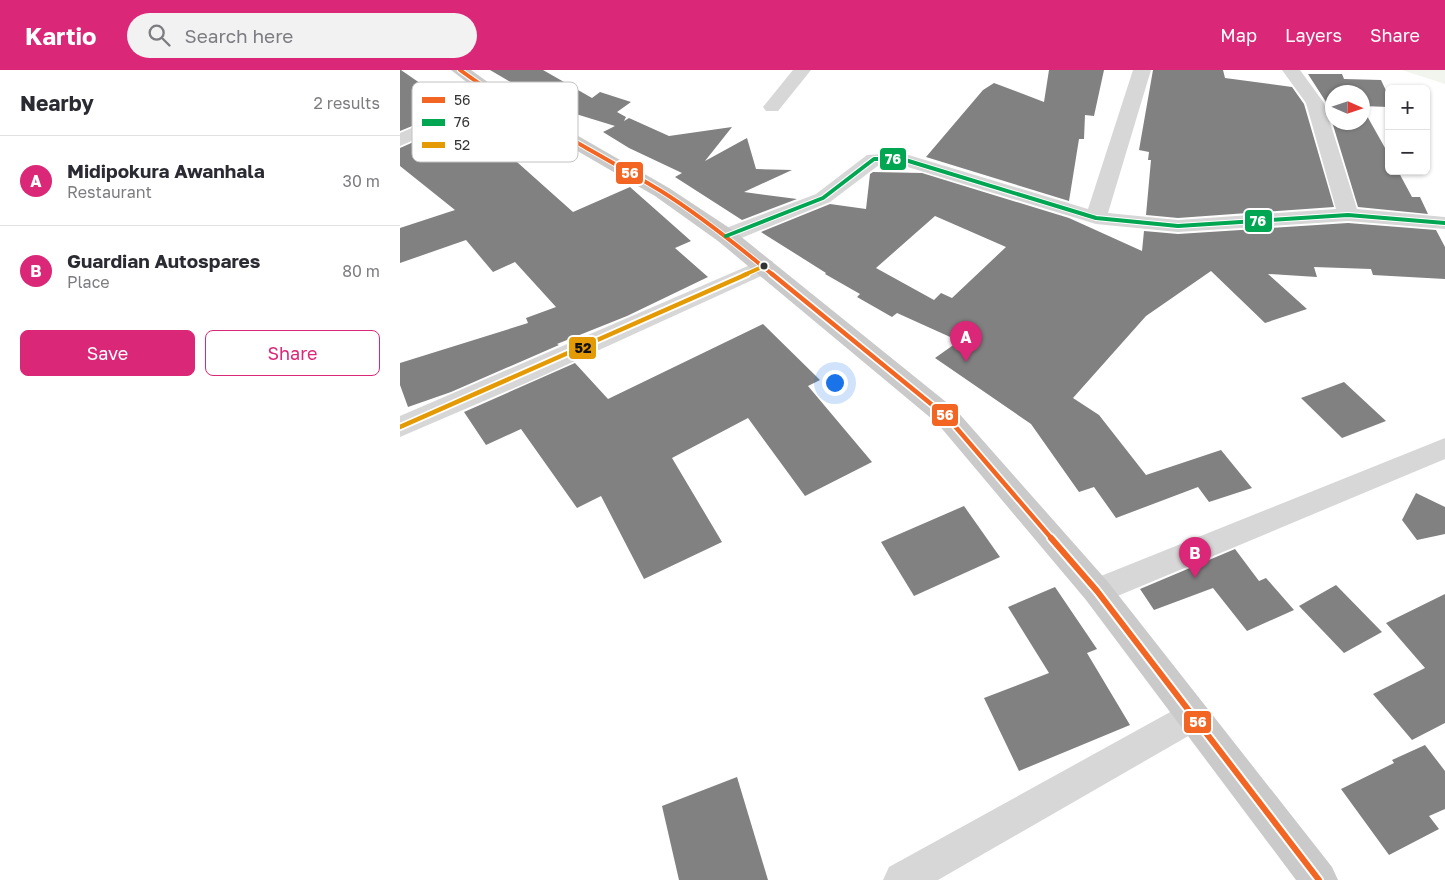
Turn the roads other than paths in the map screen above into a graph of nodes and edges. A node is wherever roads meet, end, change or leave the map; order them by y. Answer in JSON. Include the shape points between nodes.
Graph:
{"nodes":[{"id":1,"x":460,"y":70,"type":"edge"},
{"id":2,"x":802,"y":70,"type":"edge"},
{"id":3,"x":1142,"y":70,"type":"edge"},
{"id":4,"x":1291,"y":70,"type":"edge"},
{"id":5,"x":476,"y":82,"type":"edge"},
{"id":6,"x":772,"y":107,"type":"dead end"},
{"id":7,"x":412,"y":135,"type":"edge"},
{"id":8,"x":400,"y":140,"type":"edge"},
{"id":9,"x":578,"y":144,"type":"edge"},
{"id":10,"x":1348,"y":215,"type":"junction"},
{"id":11,"x":1096,"y":218,"type":"junction"},
{"id":12,"x":1445,"y":223,"type":"edge"},
{"id":13,"x":726,"y":236,"type":"junction"},
{"id":14,"x":764,"y":266,"type":"junction"},
{"id":15,"x":400,"y":426,"type":"edge"},
{"id":16,"x":1445,"y":448,"type":"edge"},
{"id":17,"x":1097,"y":591,"type":"junction"},
{"id":18,"x":1192,"y":716,"type":"junction"},
{"id":19,"x":902,"y":880,"type":"edge"},
{"id":20,"x":1319,"y":880,"type":"edge"}],
"edges":[{"from":1,"to":5,"type":"main road"},
{"from":2,"to":6,"type":"street"},
{"from":3,"to":11,"type":"street"},
{"from":4,"to":10,"type":"street","via":[[1315,103]]},
{"from":7,"to":8,"type":"street"},
{"from":9,"to":13,"type":"main road","via":[[662,192]]},
{"from":10,"to":11,"type":"street","via":[[1178,226]]},
{"from":10,"to":12,"type":"street"},
{"from":11,"to":13,"type":"street","via":[[902,159],[874,160],[823,198]]},
{"from":13,"to":14,"type":"main road"},
{"from":14,"to":15,"type":"street"},
{"from":14,"to":17,"type":"main road","via":[[947,417]]},
{"from":16,"to":17,"type":"street"},
{"from":17,"to":18,"type":"main road"},
{"from":18,"to":19,"type":"street"},
{"from":18,"to":20,"type":"main road"}]}
